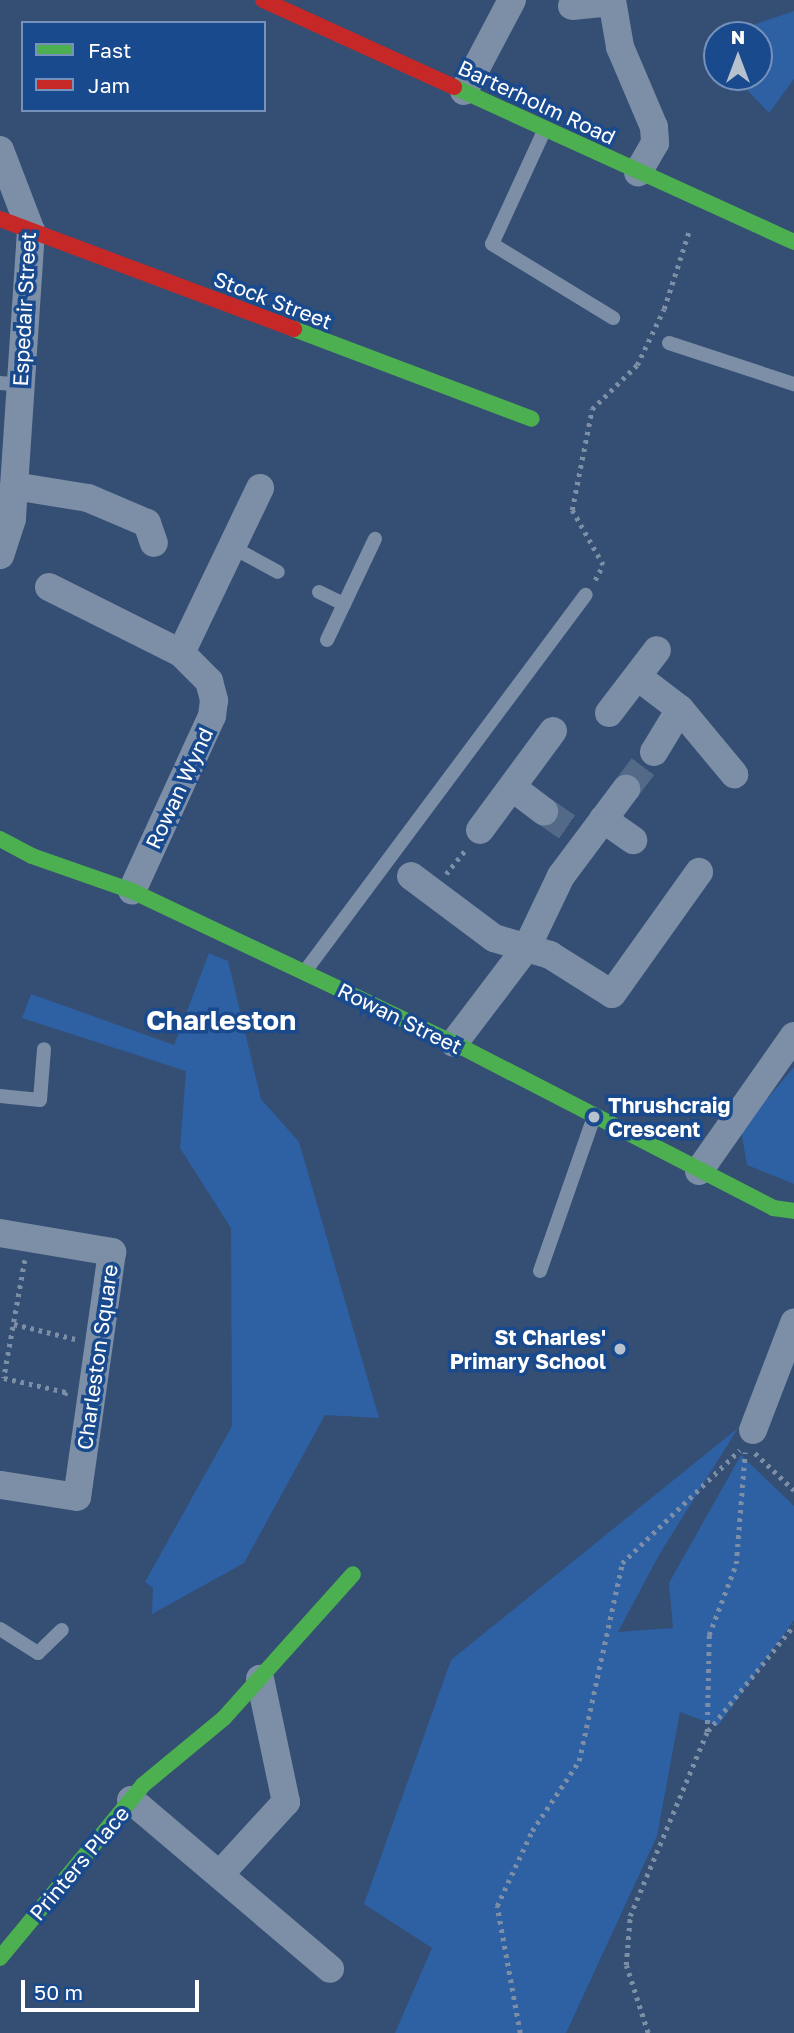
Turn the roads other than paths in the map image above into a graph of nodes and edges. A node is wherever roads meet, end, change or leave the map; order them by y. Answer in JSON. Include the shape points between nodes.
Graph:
{"nodes":[{"id":1,"x":263,"y":0,"type":"edge"},
{"id":2,"x":512,"y":0,"type":"edge"},
{"id":3,"x":612,"y":1,"type":"edge"},
{"id":4,"x":572,"y":6,"type":"dead end"},
{"id":5,"x":464,"y":91,"type":"junction"},
{"id":6,"x":544,"y":130,"type":"junction"},
{"id":7,"x":0,"y":150,"type":"edge"},
{"id":8,"x":638,"y":172,"type":"junction"},
{"id":9,"x":0,"y":219,"type":"edge"},
{"id":10,"x":31,"y":231,"type":"junction"},
{"id":11,"x":794,"y":242,"type":"edge"},
{"id":12,"x":613,"y":318,"type":"dead end"},
{"id":13,"x":669,"y":343,"type":"dead end"},
{"id":14,"x":10,"y":384,"type":"edge"},
{"id":15,"x":794,"y":384,"type":"edge"},
{"id":16,"x":531,"y":419,"type":"dead end"},
{"id":17,"x":14,"y":485,"type":"junction"},
{"id":18,"x":260,"y":488,"type":"dead end"},
{"id":19,"x":375,"y":539,"type":"dead end"},
{"id":20,"x":154,"y":542,"type":"dead end"},
{"id":21,"x":232,"y":547,"type":"junction"},
{"id":22,"x":0,"y":555,"type":"edge"},
{"id":23,"x":278,"y":572,"type":"dead end"},
{"id":24,"x":49,"y":587,"type":"dead end"},
{"id":25,"x":319,"y":592,"type":"dead end"},
{"id":26,"x":586,"y":595,"type":"road end"},
{"id":27,"x":344,"y":604,"type":"junction"},
{"id":28,"x":327,"y":640,"type":"dead end"},
{"id":29,"x":657,"y":650,"type":"dead end"},
{"id":30,"x":181,"y":653,"type":"junction"},
{"id":31,"x":638,"y":677,"type":"junction"},
{"id":32,"x":680,"y":709,"type":"junction"},
{"id":33,"x":609,"y":713,"type":"dead end"},
{"id":34,"x":553,"y":731,"type":"dead end"},
{"id":35,"x":654,"y":752,"type":"tunnel mouth"},
{"id":36,"x":734,"y":774,"type":"dead end"},
{"id":37,"x":513,"y":788,"type":"junction"},
{"id":38,"x":626,"y":789,"type":"tunnel mouth"},
{"id":39,"x":544,"y":811,"type":"tunnel mouth"},
{"id":40,"x":603,"y":819,"type":"junction"},
{"id":41,"x":480,"y":830,"type":"road end"},
{"id":42,"x":0,"y":839,"type":"edge"},
{"id":43,"x":633,"y":841,"type":"dead end"},
{"id":44,"x":699,"y":872,"type":"dead end"},
{"id":45,"x":422,"y":884,"type":"road end"},
{"id":46,"x":132,"y":891,"type":"junction"},
{"id":47,"x":527,"y":947,"type":"junction"},
{"id":48,"x":304,"y":972,"type":"junction"},
{"id":49,"x":794,"y":1036,"type":"edge"},
{"id":50,"x":454,"y":1043,"type":"junction"},
{"id":51,"x":44,"y":1049,"type":"dead end"},
{"id":52,"x":0,"y":1096,"type":"edge"},
{"id":53,"x":594,"y":1116,"type":"junction"},
{"id":54,"x":699,"y":1171,"type":"junction"},
{"id":55,"x":794,"y":1211,"type":"edge"},
{"id":56,"x":0,"y":1233,"type":"edge"},
{"id":57,"x":540,"y":1271,"type":"dead end"},
{"id":58,"x":794,"y":1323,"type":"edge"},
{"id":59,"x":749,"y":1437,"type":"road end"},
{"id":60,"x":0,"y":1485,"type":"edge"},
{"id":61,"x":353,"y":1574,"type":"dead end"},
{"id":62,"x":0,"y":1629,"type":"edge"},
{"id":63,"x":62,"y":1630,"type":"dead end"},
{"id":64,"x":260,"y":1679,"type":"junction"},
{"id":65,"x":131,"y":1800,"type":"junction"},
{"id":66,"x":222,"y":1872,"type":"junction"},
{"id":67,"x":0,"y":1958,"type":"edge"},
{"id":68,"x":330,"y":1969,"type":"dead end"}],
"edges":[{"from":1,"to":5,"type":"street","name":"Barterholm Road"},
{"from":2,"to":5,"type":"street"},
{"from":3,"to":4,"type":"street"},
{"from":3,"to":8,"type":"street","via":[[620,47],[654,127],[654,143]]},
{"from":5,"to":6,"type":"street","name":"Barterholm Road"},
{"from":6,"to":8,"type":"street","name":"Barterholm Road"},
{"from":6,"to":12,"type":"lane","via":[[492,244]]},
{"from":7,"to":10,"type":"street","name":"Espedair Street"},
{"from":8,"to":11,"type":"street","name":"Barterholm Road"},
{"from":9,"to":10,"type":"street","name":"Stock Street"},
{"from":10,"to":14,"type":"street","name":"Espedair Street"},
{"from":10,"to":16,"type":"street","name":"Stock Street"},
{"from":13,"to":15,"type":"lane"},
{"from":14,"to":17,"type":"street","name":"Espedair Street"},
{"from":17,"to":20,"type":"street","via":[[88,498],[147,523]]},
{"from":17,"to":22,"type":"street","name":"Espedair Street","via":[[12,519]]},
{"from":18,"to":21,"type":"street"},
{"from":19,"to":27,"type":"lane"},
{"from":21,"to":23,"type":"lane"},
{"from":21,"to":30,"type":"street"},
{"from":24,"to":30,"type":"street","name":"Rowan Wynd"},
{"from":25,"to":27,"type":"lane"},
{"from":26,"to":48,"type":"lane"},
{"from":27,"to":28,"type":"lane"},
{"from":29,"to":31,"type":"street"},
{"from":30,"to":46,"type":"street","name":"Rowan Wynd","via":[[209,681],[212,716]]},
{"from":31,"to":32,"type":"street"},
{"from":31,"to":33,"type":"street"},
{"from":32,"to":35,"type":"street"},
{"from":32,"to":36,"type":"street"},
{"from":34,"to":37,"type":"street"},
{"from":37,"to":39,"type":"street"},
{"from":37,"to":41,"type":"street"},
{"from":38,"to":40,"type":"street"},
{"from":40,"to":43,"type":"street"},
{"from":40,"to":47,"type":"street","via":[[561,876]]},
{"from":42,"to":46,"type":"street","name":"Rowan Street","via":[[32,856]]},
{"from":44,"to":47,"type":"street","via":[[612,994],[550,955]]},
{"from":45,"to":47,"type":"street","via":[[494,938]]},
{"from":46,"to":48,"type":"street","name":"Rowan Street"},
{"from":47,"to":50,"type":"street"},
{"from":48,"to":50,"type":"street","name":"Rowan Street"},
{"from":49,"to":54,"type":"street"},
{"from":50,"to":53,"type":"street","name":"Rowan Street"},
{"from":51,"to":52,"type":"lane","via":[[40,1100]]},
{"from":53,"to":54,"type":"street","name":"Rowan Street"},
{"from":53,"to":57,"type":"lane"},
{"from":54,"to":55,"type":"street","name":"Rowan Street","via":[[773,1208]]},
{"from":56,"to":60,"type":"street","name":"Charleston Square","via":[[112,1252],[77,1497]]},
{"from":58,"to":59,"type":"street"},
{"from":61,"to":64,"type":"street","name":"Printers Place"},
{"from":62,"to":63,"type":"lane","via":[[38,1653]]},
{"from":64,"to":65,"type":"street","name":"Printers Place","via":[[224,1718]]},
{"from":64,"to":66,"type":"street","via":[[286,1801]]},
{"from":65,"to":66,"type":"street","name":"Printers Place"},
{"from":65,"to":67,"type":"street","name":"Printers Place"},
{"from":66,"to":68,"type":"street","name":"Printers Place"}]}
